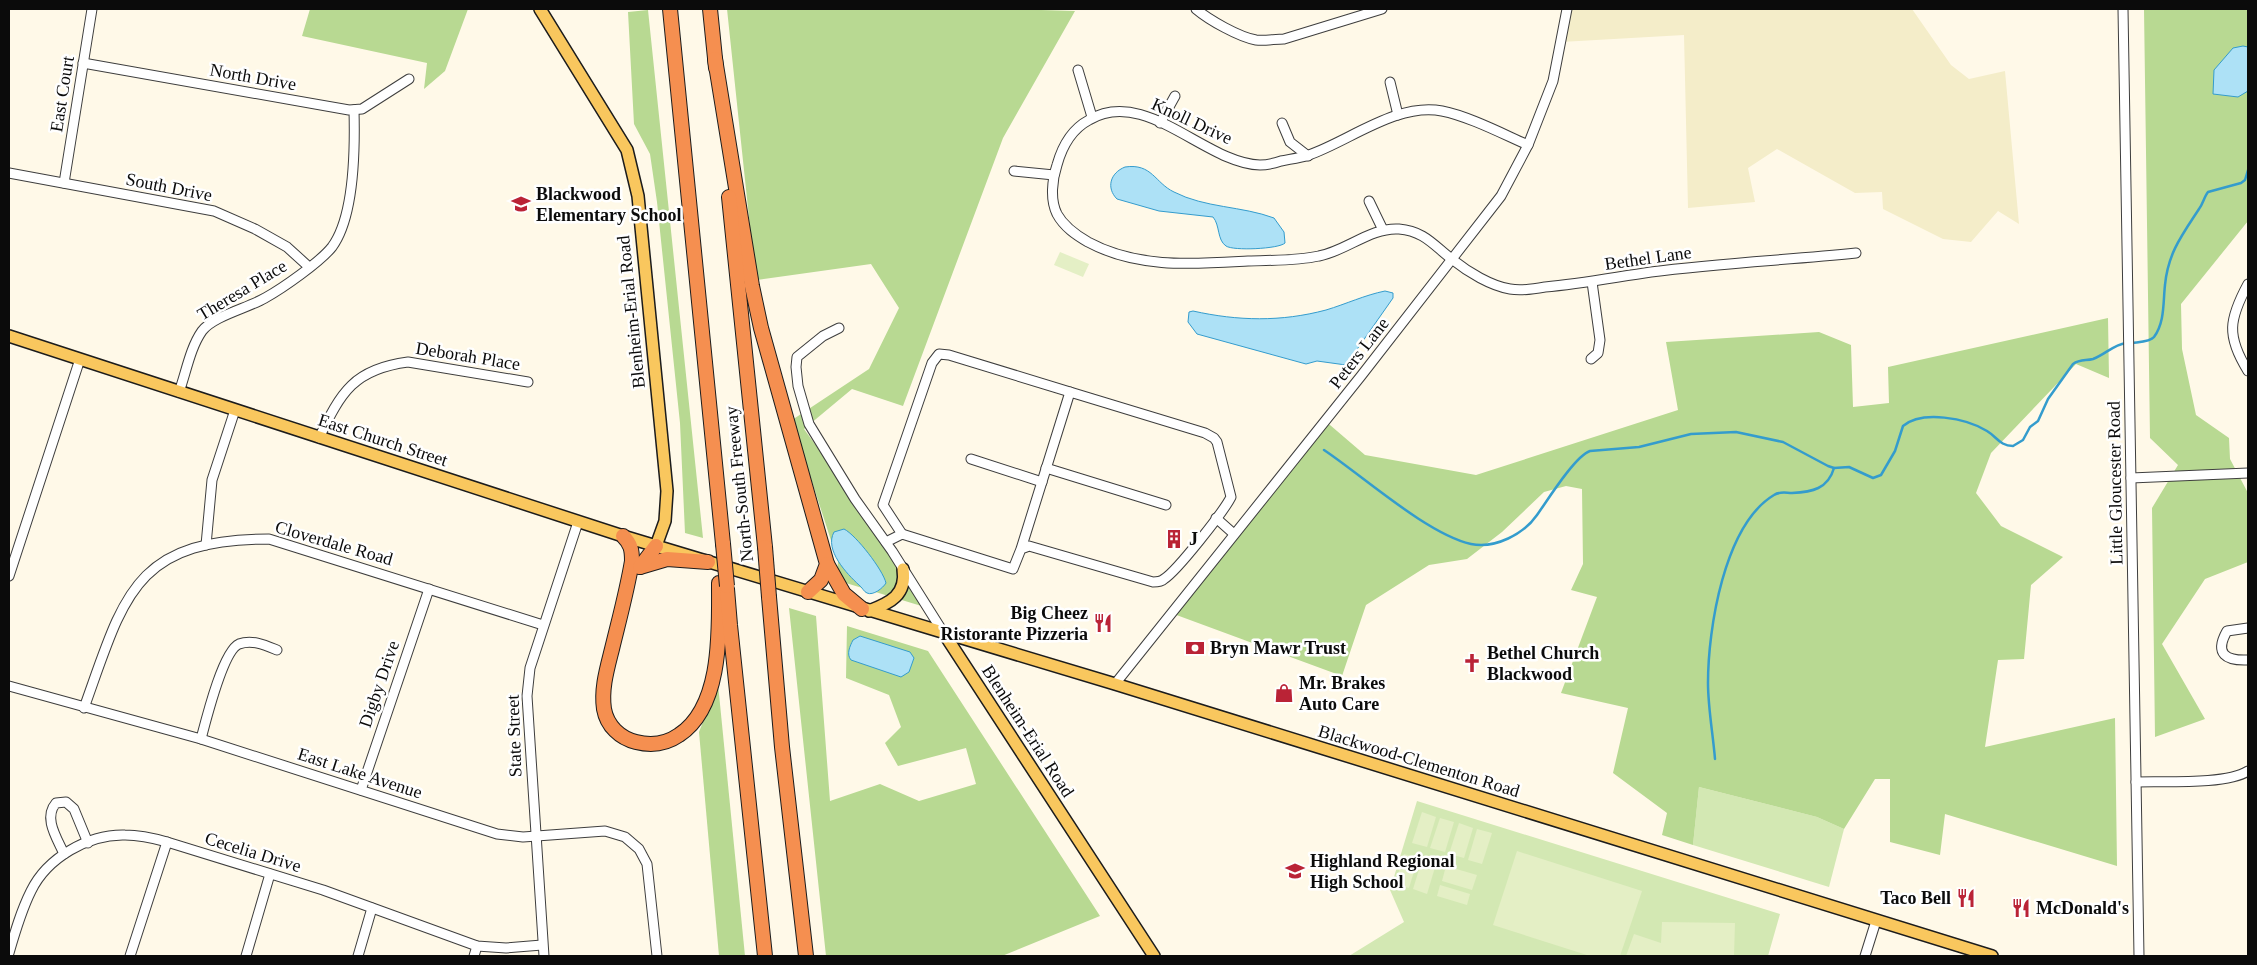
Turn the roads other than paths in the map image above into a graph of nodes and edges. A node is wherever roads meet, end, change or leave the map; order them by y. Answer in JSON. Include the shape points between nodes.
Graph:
{"nodes":[{"id":1,"x":92,"y":9,"type":"edge"},
{"id":2,"x":540,"y":9,"type":"edge"},
{"id":3,"x":670,"y":9,"type":"edge"},
{"id":4,"x":710,"y":9,"type":"edge"},
{"id":5,"x":1196,"y":9,"type":"edge"},
{"id":6,"x":1382,"y":9,"type":"edge"},
{"id":7,"x":1567,"y":9,"type":"edge"},
{"id":8,"x":2122,"y":9,"type":"edge"},
{"id":9,"x":716,"y":59,"type":"junction"},
{"id":10,"x":83,"y":63,"type":"junction"},
{"id":11,"x":1078,"y":70,"type":"dead end"},
{"id":12,"x":409,"y":78,"type":"dead end"},
{"id":13,"x":1390,"y":82,"type":"dead end"},
{"id":14,"x":1175,"y":96,"type":"dead end"},
{"id":15,"x":354,"y":110,"type":"junction"},
{"id":16,"x":1398,"y":115,"type":"junction"},
{"id":17,"x":1092,"y":117,"type":"junction"},
{"id":18,"x":1160,"y":123,"type":"junction"},
{"id":19,"x":1282,"y":123,"type":"dead end"},
{"id":20,"x":1528,"y":145,"type":"junction"},
{"id":21,"x":1308,"y":156,"type":"junction"},
{"id":22,"x":1014,"y":171,"type":"dead end"},
{"id":23,"x":9,"y":173,"type":"edge"},
{"id":24,"x":1054,"y":175,"type":"junction"},
{"id":25,"x":64,"y":183,"type":"junction"},
{"id":26,"x":1369,"y":201,"type":"dead end"},
{"id":27,"x":1383,"y":230,"type":"junction"},
{"id":28,"x":1856,"y":254,"type":"dead end"},
{"id":29,"x":1452,"y":260,"type":"junction"},
{"id":30,"x":309,"y":267,"type":"junction"},
{"id":31,"x":1592,"y":282,"type":"junction"},
{"id":32,"x":2248,"y":284,"type":"edge"},
{"id":33,"x":839,"y":328,"type":"dead end"},
{"id":34,"x":9,"y":336,"type":"edge"},
{"id":35,"x":80,"y":359,"type":"junction"},
{"id":36,"x":1591,"y":360,"type":"dead end"},
{"id":37,"x":2248,"y":371,"type":"edge"},
{"id":38,"x":528,"y":382,"type":"dead end"},
{"id":39,"x":179,"y":392,"type":"junction"},
{"id":40,"x":1070,"y":392,"type":"junction"},
{"id":41,"x":235,"y":410,"type":"junction"},
{"id":42,"x":319,"y":438,"type":"junction"},
{"id":43,"x":970,"y":459,"type":"dead end"},
{"id":44,"x":1046,"y":468,"type":"junction"},
{"id":45,"x":2248,"y":474,"type":"edge"},
{"id":46,"x":2131,"y":478,"type":"junction"},
{"id":47,"x":1042,"y":482,"type":"junction"},
{"id":48,"x":883,"y":505,"type":"junction"},
{"id":49,"x":1166,"y":505,"type":"dead end"},
{"id":50,"x":868,"y":515,"type":"junction"},
{"id":51,"x":1216,"y":518,"type":"junction"},
{"id":52,"x":578,"y":522,"type":"junction"},
{"id":53,"x":902,"y":534,"type":"junction"},
{"id":54,"x":1234,"y":534,"type":"junction"},
{"id":55,"x":623,"y":536,"type":"junction"},
{"id":56,"x":886,"y":542,"type":"junction"},
{"id":57,"x":206,"y":545,"type":"junction"},
{"id":58,"x":656,"y":546,"type":"junction"},
{"id":59,"x":1021,"y":549,"type":"junction"},
{"id":60,"x":708,"y":562,"type":"junction"},
{"id":61,"x":827,"y":564,"type":"junction"},
{"id":62,"x":640,"y":566,"type":"junction"},
{"id":63,"x":903,"y":569,"type":"junction"},
{"id":64,"x":748,"y":574,"type":"joint"},
{"id":65,"x":9,"y":576,"type":"edge"},
{"id":66,"x":628,"y":584,"type":"junction"},
{"id":67,"x":723,"y":584,"type":"junction"},
{"id":68,"x":429,"y":588,"type":"junction"},
{"id":69,"x":808,"y":592,"type":"junction"},
{"id":70,"x":865,"y":610,"type":"junction"},
{"id":71,"x":543,"y":625,"type":"junction"},
{"id":72,"x":2248,"y":628,"type":"edge"},
{"id":73,"x":943,"y":632,"type":"junction"},
{"id":74,"x":277,"y":650,"type":"dead end"},
{"id":75,"x":2248,"y":660,"type":"edge"},
{"id":76,"x":1115,"y":684,"type":"junction"},
{"id":77,"x":9,"y":686,"type":"edge"},
{"id":78,"x":84,"y":708,"type":"junction"},
{"id":79,"x":200,"y":739,"type":"junction"},
{"id":80,"x":2248,"y":771,"type":"edge"},
{"id":81,"x":2136,"y":782,"type":"junction"},
{"id":82,"x":361,"y":790,"type":"junction"},
{"id":83,"x":535,"y":836,"type":"junction"},
{"id":84,"x":167,"y":842,"type":"junction"},
{"id":85,"x":88,"y":843,"type":"junction"},
{"id":86,"x":64,"y":854,"type":"junction"},
{"id":87,"x":270,"y":874,"type":"junction"},
{"id":88,"x":372,"y":908,"type":"junction"},
{"id":89,"x":1876,"y":921,"type":"junction"},
{"id":90,"x":542,"y":945,"type":"junction"},
{"id":91,"x":477,"y":946,"type":"junction"},
{"id":92,"x":9,"y":953,"type":"edge"},
{"id":93,"x":130,"y":956,"type":"edge"},
{"id":94,"x":246,"y":956,"type":"edge"},
{"id":95,"x":358,"y":956,"type":"edge"},
{"id":96,"x":474,"y":956,"type":"edge"},
{"id":97,"x":544,"y":956,"type":"edge"},
{"id":98,"x":657,"y":956,"type":"edge"},
{"id":99,"x":765,"y":956,"type":"edge"},
{"id":100,"x":806,"y":956,"type":"edge"},
{"id":101,"x":1152,"y":956,"type":"edge"},
{"id":102,"x":1865,"y":956,"type":"edge"},
{"id":103,"x":1992,"y":956,"type":"edge"},
{"id":104,"x":2139,"y":956,"type":"edge"}],
"edges":[{"from":1,"to":10,"type":"street","name":"East Court"},
{"from":2,"to":58,"type":"main road","name":"Blenheim-Erial Road","via":[[627,150],[631,163],[638,196],[667,491],[665,521]]},
{"from":3,"to":67,"type":"highway","name":"North-South Freeway","bridge":true,"via":[[721,522],[719,544]]},
{"from":4,"to":9,"type":"highway","name":"North-South Freeway"},
{"from":5,"to":6,"type":"street","via":[[1255,40],[1284,38]]},
{"from":7,"to":20,"type":"street","name":"Peters Lane","via":[[1553,81]]},
{"from":8,"to":46,"type":"street","name":"Little Gloucester Road"},
{"from":9,"to":61,"type":"highway","via":[[761,328]]},
{"from":9,"to":100,"type":"highway","name":"North-South Freeway","bridge":true,"via":[[782,747]]},
{"from":10,"to":15,"type":"street","name":"North Drive"},
{"from":10,"to":25,"type":"street","name":"East Court"},
{"from":11,"to":17,"type":"street"},
{"from":12,"to":15,"type":"street","via":[[362,109]]},
{"from":13,"to":16,"type":"street"},
{"from":14,"to":18,"type":"street"},
{"from":15,"to":30,"type":"street","name":"Theresa Place","via":[[355,153],[342,224],[332,247]]},
{"from":16,"to":20,"type":"street","name":"Knoll Drive","via":[[1441,110]]},
{"from":16,"to":21,"type":"street","name":"Knoll Drive"},
{"from":17,"to":18,"type":"street","name":"Knoll Drive","via":[[1110,111],[1127,111]]},
{"from":17,"to":24,"type":"street","name":"Knoll Drive","via":[[1078,126],[1068,140]]},
{"from":18,"to":21,"type":"street","name":"Knoll Drive","via":[[1247,163],[1263,165]]},
{"from":19,"to":21,"type":"street","via":[[1290,142]]},
{"from":20,"to":29,"type":"street","name":"Peters Lane","via":[[1501,196]]},
{"from":22,"to":24,"type":"street"},
{"from":23,"to":25,"type":"street","name":"South Drive"},
{"from":24,"to":27,"type":"street","name":"Knoll Drive","via":[[1053,197],[1057,213],[1072,232],[1112,254],[1150,262],[1205,264],[1323,256]]},
{"from":25,"to":30,"type":"street","name":"South Drive","via":[[214,211],[287,247]]},
{"from":26,"to":27,"type":"street"},
{"from":27,"to":29,"type":"street","name":"Knoll Drive","via":[[1397,228],[1423,236]]},
{"from":28,"to":31,"type":"street","name":"Bethel Lane","via":[[1659,271]]},
{"from":29,"to":31,"type":"street","name":"Bethel Lane","via":[[1513,290]]},
{"from":29,"to":54,"type":"street","name":"Peters Lane"},
{"from":30,"to":39,"type":"street","name":"Theresa Place","via":[[266,298],[206,326],[194,346]]},
{"from":31,"to":36,"type":"street","via":[[1600,340],[1598,353]]},
{"from":32,"to":37,"type":"street","via":[[2233,321],[2232,338]]},
{"from":33,"to":50,"type":"street","name":"Blenheim-Erial Road","via":[[823,336],[797,357],[798,386],[809,424]]},
{"from":34,"to":35,"type":"main road","name":"East Church Street"},
{"from":35,"to":39,"type":"main road","name":"East Church Street"},
{"from":35,"to":65,"type":"street"},
{"from":38,"to":42,"type":"street","name":"Deborah Place","via":[[408,362],[389,364],[358,378],[346,390]]},
{"from":39,"to":41,"type":"main road","name":"East Church Street"},
{"from":40,"to":44,"type":"street"},
{"from":40,"to":48,"type":"street","via":[[939,354],[932,363]]},
{"from":40,"to":51,"type":"street","via":[[1214,438],[1231,497]]},
{"from":41,"to":42,"type":"main road","name":"East Church Street"},
{"from":41,"to":57,"type":"street","via":[[212,480]]},
{"from":42,"to":52,"type":"main road","name":"East Church Street"},
{"from":43,"to":47,"type":"street"},
{"from":44,"to":47,"type":"street"},
{"from":44,"to":49,"type":"street"},
{"from":45,"to":46,"type":"street"},
{"from":46,"to":81,"type":"street","name":"Little Gloucester Road"},
{"from":47,"to":59,"type":"street"},
{"from":48,"to":50,"type":"street"},
{"from":48,"to":53,"type":"street"},
{"from":50,"to":56,"type":"street","name":"Blenheim-Erial Road"},
{"from":51,"to":54,"type":"street"},
{"from":51,"to":59,"type":"street","via":[[1162,581],[1153,582],[1029,546]]},
{"from":52,"to":55,"type":"main road","name":"East Church Street"},
{"from":52,"to":71,"type":"street","name":"State Street"},
{"from":53,"to":56,"type":"street"},
{"from":53,"to":59,"type":"street","via":[[1013,569]]},
{"from":54,"to":76,"type":"street","name":"Peters Lane"},
{"from":55,"to":58,"type":"main road","name":"East Church Street"},
{"from":55,"to":66,"type":"highway","via":[[632,551]]},
{"from":56,"to":63,"type":"street","name":"Blenheim-Erial Road"},
{"from":57,"to":68,"type":"street","name":"Cloverdale Road","via":[[269,539]]},
{"from":57,"to":78,"type":"street","name":"Cloverdale Road","via":[[179,552],[140,581],[116,619]]},
{"from":58,"to":60,"type":"main road","name":"East Church Street"},
{"from":58,"to":62,"type":"highway"},
{"from":60,"to":62,"type":"highway","via":[[667,559]]},
{"from":60,"to":64,"type":"main road","name":"East Church Street"},
{"from":61,"to":69,"type":"highway","via":[[821,580]]},
{"from":61,"to":70,"type":"highway","via":[[844,594]]},
{"from":62,"to":66,"type":"highway"},
{"from":63,"to":70,"type":"main road","via":[[903,583],[896,596],[888,604]]},
{"from":63,"to":73,"type":"street","name":"Blenheim-Erial Road"},
{"from":64,"to":69,"type":"main road","name":"Blackwood-Clementon Road"},
{"from":66,"to":67,"type":"highway","via":[[605,678],[604,711],[622,737],[645,744],[659,744],[672,740],[703,708],[717,657]]},
{"from":67,"to":99,"type":"highway","name":"North-South Freeway"},
{"from":68,"to":71,"type":"street","name":"Cloverdale Road"},
{"from":68,"to":82,"type":"street","name":"Digby Drive"},
{"from":69,"to":70,"type":"main road","name":"Blackwood-Clementon Road"},
{"from":70,"to":73,"type":"main road","name":"Blackwood-Clementon Road"},
{"from":71,"to":83,"type":"street","name":"State Street","via":[[530,668],[527,696]]},
{"from":72,"to":75,"type":"street","via":[[2227,631],[2221,646],[2225,656]]},
{"from":73,"to":76,"type":"main road","name":"Blackwood-Clementon Road"},
{"from":73,"to":101,"type":"main road","name":"Blenheim-Erial Road"},
{"from":74,"to":79,"type":"street","via":[[251,641],[231,649]]},
{"from":76,"to":89,"type":"main road","name":"Blackwood-Clementon Road"},
{"from":77,"to":78,"type":"street","name":"East Lake Avenue"},
{"from":78,"to":79,"type":"street","name":"East Lake Avenue"},
{"from":79,"to":82,"type":"street","name":"East Lake Avenue"},
{"from":80,"to":81,"type":"street","via":[[2240,776],[2221,779]]},
{"from":81,"to":104,"type":"street","name":"Little Gloucester Road"},
{"from":82,"to":83,"type":"street","name":"East Lake Avenue","via":[[497,834]]},
{"from":83,"to":90,"type":"street","name":"State Street"},
{"from":83,"to":98,"type":"street","name":"East Lake Avenue","via":[[605,831],[626,837],[639,849],[647,864]]},
{"from":84,"to":85,"type":"street","name":"Cecelia Drive","via":[[124,835],[107,836]]},
{"from":84,"to":87,"type":"street","name":"Cecelia Drive"},
{"from":84,"to":93,"type":"street"},
{"from":85,"to":86,"type":"street","name":"Cecelia Drive"},
{"from":85,"to":86,"type":"street","via":[[74,809],[66,802],[56,803],[50,811],[51,822]]},
{"from":86,"to":92,"type":"street","name":"Cecelia Drive","via":[[44,872],[31,890]]},
{"from":87,"to":88,"type":"street","name":"Cecelia Drive"},
{"from":87,"to":94,"type":"street"},
{"from":88,"to":91,"type":"street","name":"Cecelia Drive"},
{"from":88,"to":95,"type":"street"},
{"from":89,"to":102,"type":"street"},
{"from":89,"to":103,"type":"main road","name":"Blackwood-Clementon Road"},
{"from":90,"to":91,"type":"street","name":"Cecelia Drive"},
{"from":90,"to":97,"type":"street","name":"State Street"},
{"from":91,"to":96,"type":"street"}]}
